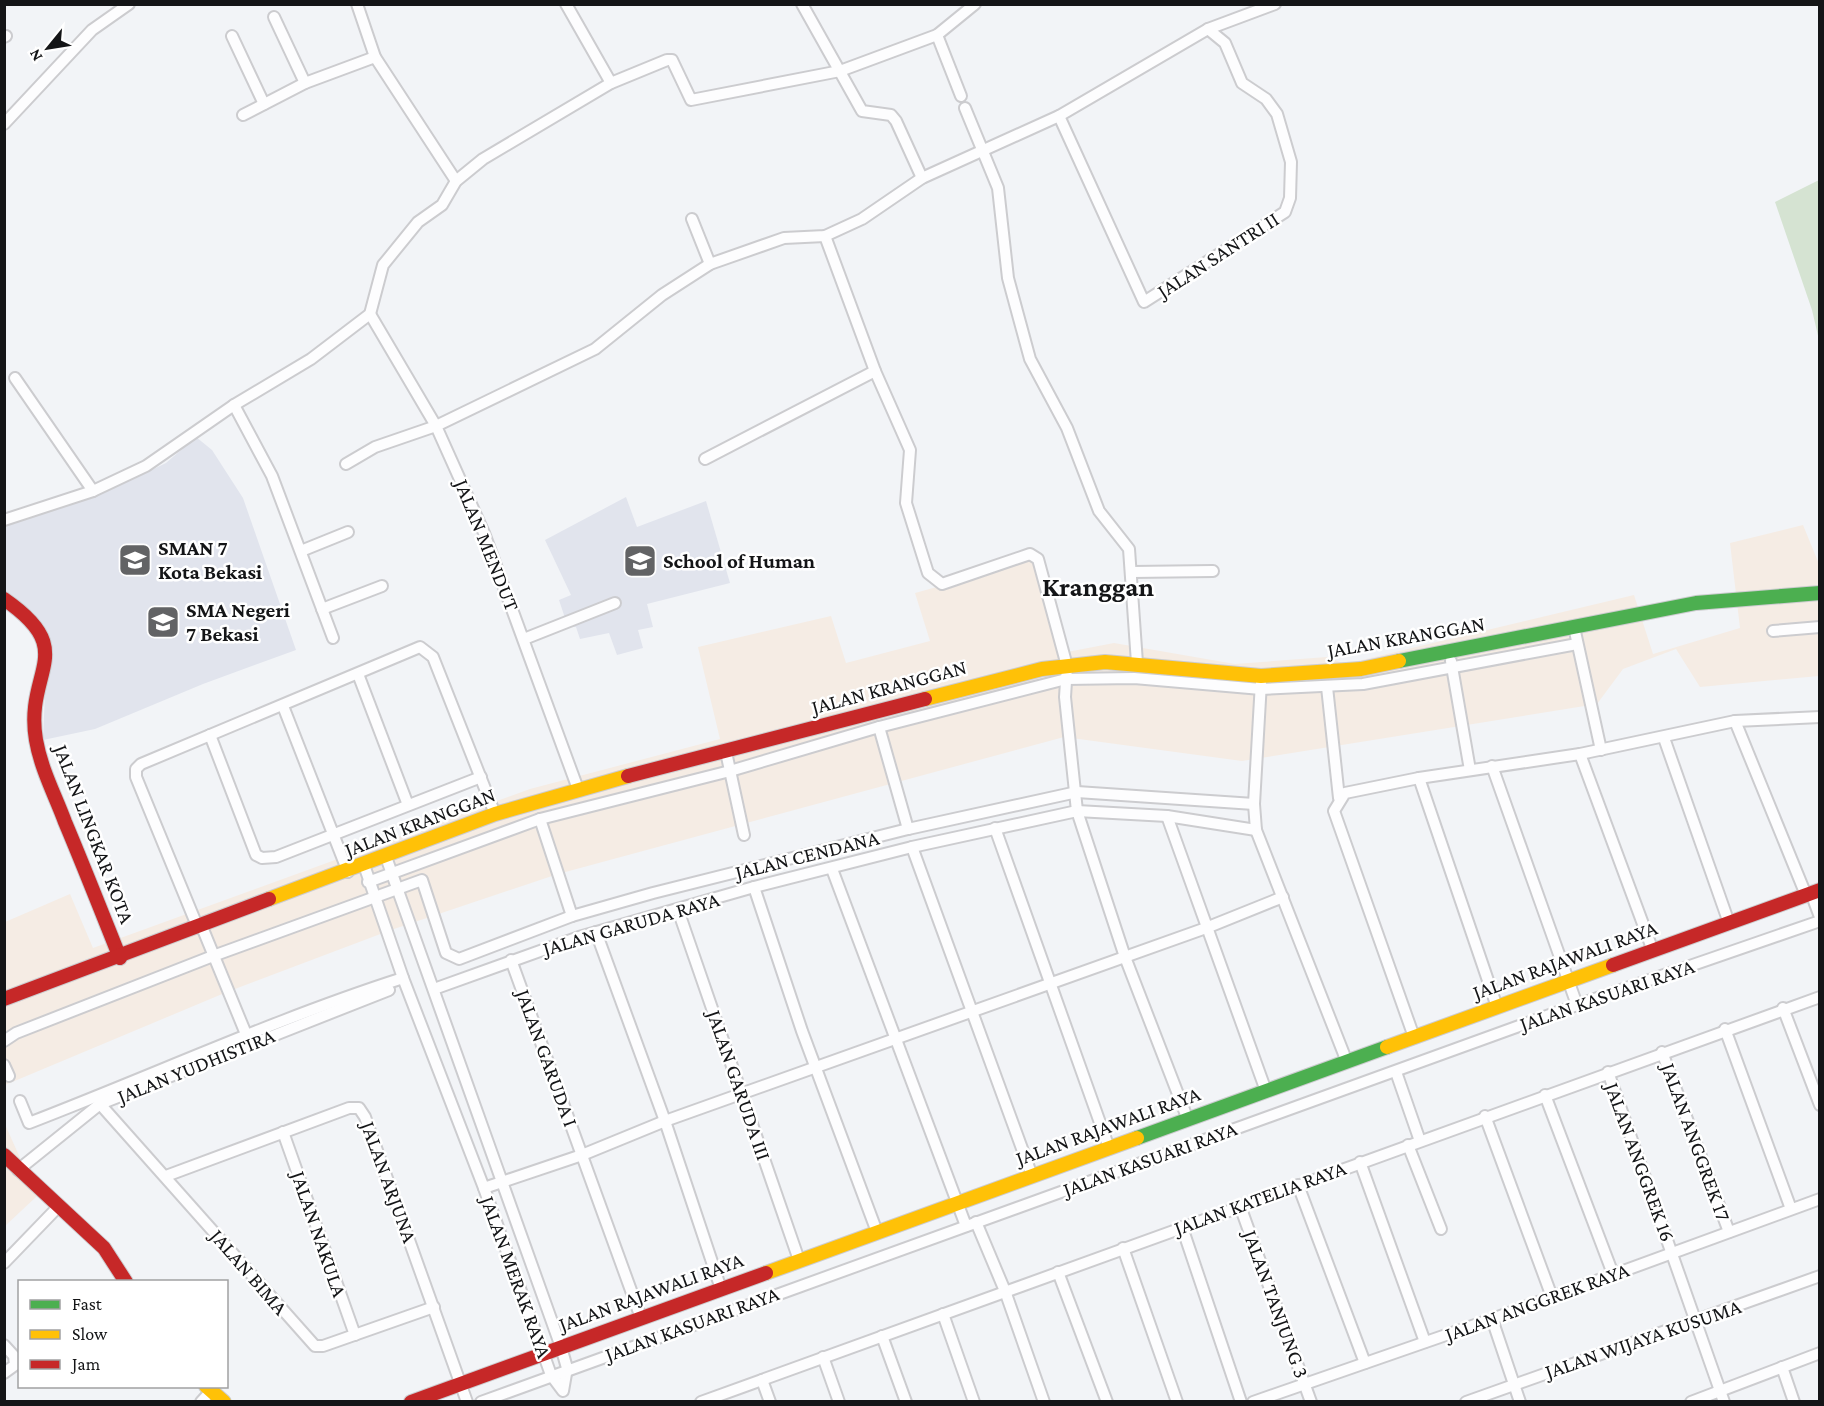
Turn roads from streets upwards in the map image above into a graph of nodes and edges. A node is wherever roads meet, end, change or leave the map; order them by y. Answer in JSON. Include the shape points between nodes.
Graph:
{"nodes":[{"id":1,"x":129,"y":4,"type":"edge"},
{"id":2,"x":357,"y":4,"type":"edge"},
{"id":3,"x":566,"y":4,"type":"edge"},
{"id":4,"x":802,"y":4,"type":"edge"},
{"id":5,"x":975,"y":4,"type":"edge"},
{"id":6,"x":1275,"y":4,"type":"edge"},
{"id":7,"x":274,"y":17,"type":"dead end"},
{"id":8,"x":1208,"y":29,"type":"junction"},
{"id":9,"x":937,"y":35,"type":"junction"},
{"id":10,"x":231,"y":36,"type":"dead end"},
{"id":11,"x":375,"y":57,"type":"junction"},
{"id":12,"x":840,"y":71,"type":"junction"},
{"id":13,"x":305,"y":83,"type":"junction"},
{"id":14,"x":611,"y":83,"type":"junction"},
{"id":15,"x":961,"y":96,"type":"dead end"},
{"id":16,"x":264,"y":104,"type":"junction"},
{"id":17,"x":964,"y":108,"type":"dead end"},
{"id":18,"x":243,"y":115,"type":"dead end"},
{"id":19,"x":1059,"y":116,"type":"junction"},
{"id":20,"x":4,"y":124,"type":"edge"},
{"id":21,"x":982,"y":151,"type":"junction"},
{"id":22,"x":922,"y":178,"type":"junction"},
{"id":23,"x":456,"y":181,"type":"junction"},
{"id":24,"x":692,"y":219,"type":"dead end"},
{"id":25,"x":825,"y":236,"type":"junction"},
{"id":26,"x":710,"y":264,"type":"junction"},
{"id":27,"x":370,"y":314,"type":"junction"},
{"id":28,"x":875,"y":370,"type":"junction"},
{"id":29,"x":15,"y":378,"type":"dead end"},
{"id":30,"x":234,"y":405,"type":"junction"},
{"id":31,"x":436,"y":426,"type":"junction"},
{"id":32,"x":705,"y":459,"type":"dead end"},
{"id":33,"x":346,"y":464,"type":"dead end"},
{"id":34,"x":93,"y":491,"type":"junction"},
{"id":35,"x":4,"y":520,"type":"edge"},
{"id":36,"x":348,"y":532,"type":"dead end"},
{"id":37,"x":301,"y":551,"type":"junction"},
{"id":38,"x":1213,"y":571,"type":"dead end"},
{"id":39,"x":1132,"y":572,"type":"junction"},
{"id":40,"x":382,"y":586,"type":"dead end"},
{"id":41,"x":1820,"y":593,"type":"edge"},
{"id":42,"x":4,"y":599,"type":"edge"},
{"id":43,"x":615,"y":603,"type":"dead end"},
{"id":44,"x":322,"y":609,"type":"junction"},
{"id":45,"x":1574,"y":627,"type":"junction"},
{"id":46,"x":1820,"y":627,"type":"edge"},
{"id":47,"x":1773,"y":631,"type":"dead end"},
{"id":48,"x":333,"y":638,"type":"dead end"},
{"id":49,"x":524,"y":639,"type":"junction"},
{"id":50,"x":1577,"y":644,"type":"junction"},
{"id":51,"x":1450,"y":651,"type":"junction"},
{"id":52,"x":1137,"y":663,"type":"junction"},
{"id":53,"x":1452,"y":667,"type":"junction"},
{"id":54,"x":1067,"y":673,"type":"junction"},
{"id":55,"x":358,"y":674,"type":"junction"},
{"id":56,"x":1261,"y":682,"type":"junction"},
{"id":57,"x":1328,"y":687,"type":"junction"},
{"id":58,"x":283,"y":706,"type":"junction"},
{"id":59,"x":1820,"y":717,"type":"edge"},
{"id":60,"x":1735,"y":721,"type":"junction"},
{"id":61,"x":879,"y":727,"type":"junction"},
{"id":62,"x":210,"y":735,"type":"junction"},
{"id":63,"x":1664,"y":738,"type":"junction"},
{"id":64,"x":1601,"y":750,"type":"junction"},
{"id":65,"x":726,"y":752,"type":"junction"},
{"id":66,"x":1580,"y":754,"type":"junction"},
{"id":67,"x":1492,"y":766,"type":"junction"},
{"id":68,"x":1470,"y":770,"type":"junction"},
{"id":69,"x":730,"y":771,"type":"junction"},
{"id":70,"x":481,"y":777,"type":"junction"},
{"id":71,"x":1419,"y":778,"type":"junction"},
{"id":72,"x":578,"y":789,"type":"junction"},
{"id":73,"x":1077,"y":792,"type":"junction"},
{"id":74,"x":1339,"y":798,"type":"junction"},
{"id":75,"x":1254,"y":804,"type":"junction"},
{"id":76,"x":408,"y":805,"type":"junction"},
{"id":77,"x":1077,"y":811,"type":"junction"},
{"id":78,"x":495,"y":814,"type":"junction"},
{"id":79,"x":1167,"y":816,"type":"junction"},
{"id":80,"x":540,"y":819,"type":"junction"},
{"id":81,"x":995,"y":828,"type":"junction"},
{"id":82,"x":908,"y":829,"type":"junction"},
{"id":83,"x":1256,"y":830,"type":"junction"},
{"id":84,"x":334,"y":835,"type":"junction"},
{"id":85,"x":744,"y":835,"type":"dead end"},
{"id":86,"x":912,"y":847,"type":"junction"},
{"id":87,"x":386,"y":856,"type":"junction"},
{"id":88,"x":364,"y":865,"type":"junction"},
{"id":89,"x":832,"y":869,"type":"junction"},
{"id":90,"x":348,"y":872,"type":"junction"},
{"id":91,"x":392,"y":872,"type":"junction"},
{"id":92,"x":368,"y":882,"type":"junction"},
{"id":93,"x":754,"y":887,"type":"junction"},
{"id":94,"x":398,"y":889,"type":"junction"},
{"id":95,"x":1812,"y":893,"type":"edge"},
{"id":96,"x":1283,"y":897,"type":"junction"},
{"id":97,"x":374,"y":898,"type":"junction"},
{"id":98,"x":678,"y":910,"type":"junction"},
{"id":99,"x":572,"y":916,"type":"junction"},
{"id":100,"x":1820,"y":919,"type":"edge"},
{"id":101,"x":1729,"y":923,"type":"junction"},
{"id":102,"x":200,"y":928,"type":"junction"},
{"id":103,"x":1206,"y":928,"type":"junction"},
{"id":104,"x":596,"y":932,"type":"junction"},
{"id":105,"x":1653,"y":951,"type":"junction"},
{"id":106,"x":213,"y":956,"type":"junction"},
{"id":107,"x":1125,"y":957,"type":"junction"},
{"id":108,"x":120,"y":958,"type":"junction"},
{"id":109,"x":511,"y":960,"type":"junction"},
{"id":110,"x":403,"y":978,"type":"junction"},
{"id":111,"x":1568,"y":982,"type":"junction"},
{"id":112,"x":1050,"y":983,"type":"junction"},
{"id":113,"x":434,"y":989,"type":"junction"},
{"id":114,"x":389,"y":990,"type":"dead end"},
{"id":115,"x":1820,"y":997,"type":"edge"},
{"id":116,"x":4,"y":999,"type":"edge"},
{"id":117,"x":1577,"y":1005,"type":"junction"},
{"id":118,"x":1497,"y":1007,"type":"junction"},
{"id":119,"x":1783,"y":1008,"type":"junction"},
{"id":120,"x":973,"y":1012,"type":"junction"},
{"id":121,"x":1725,"y":1029,"type":"junction"},
{"id":122,"x":246,"y":1034,"type":"junction"},
{"id":123,"x":1414,"y":1037,"type":"junction"},
{"id":124,"x":896,"y":1040,"type":"junction"},
{"id":125,"x":4,"y":1041,"type":"edge"},
{"id":126,"x":1662,"y":1052,"type":"junction"},
{"id":127,"x":1347,"y":1062,"type":"junction"},
{"id":128,"x":4,"y":1065,"type":"edge"},
{"id":129,"x":817,"y":1067,"type":"junction"},
{"id":130,"x":1396,"y":1072,"type":"junction"},
{"id":131,"x":1608,"y":1072,"type":"junction"},
{"id":132,"x":9,"y":1076,"type":"dead end"},
{"id":133,"x":1266,"y":1091,"type":"junction"},
{"id":134,"x":743,"y":1095,"type":"junction"},
{"id":135,"x":1545,"y":1095,"type":"junction"},
{"id":136,"x":20,"y":1101,"type":"dead end"},
{"id":137,"x":100,"y":1104,"type":"junction"},
{"id":138,"x":1820,"y":1106,"type":"edge"},
{"id":139,"x":1485,"y":1116,"type":"junction"},
{"id":140,"x":1188,"y":1120,"type":"junction"},
{"id":141,"x":665,"y":1121,"type":"junction"},
{"id":142,"x":283,"y":1132,"type":"junction"},
{"id":143,"x":1420,"y":1140,"type":"junction"},
{"id":144,"x":1408,"y":1145,"type":"junction"},
{"id":145,"x":1109,"y":1148,"type":"junction"},
{"id":146,"x":4,"y":1155,"type":"edge"},
{"id":147,"x":582,"y":1155,"type":"junction"},
{"id":148,"x":1360,"y":1162,"type":"junction"},
{"id":149,"x":18,"y":1170,"type":"junction"},
{"id":150,"x":166,"y":1176,"type":"junction"},
{"id":151,"x":1032,"y":1176,"type":"junction"},
{"id":152,"x":502,"y":1182,"type":"junction"},
{"id":153,"x":1298,"y":1185,"type":"junction"},
{"id":154,"x":484,"y":1188,"type":"junction"},
{"id":155,"x":1820,"y":1198,"type":"edge"},
{"id":156,"x":955,"y":1204,"type":"junction"},
{"id":157,"x":1240,"y":1206,"type":"junction"},
{"id":158,"x":58,"y":1207,"type":"junction"},
{"id":159,"x":1791,"y":1209,"type":"junction"},
{"id":160,"x":971,"y":1224,"type":"junction"},
{"id":161,"x":1182,"y":1227,"type":"junction"},
{"id":162,"x":1441,"y":1229,"type":"dead end"},
{"id":163,"x":877,"y":1232,"type":"junction"},
{"id":164,"x":1729,"y":1232,"type":"junction"},
{"id":165,"x":1123,"y":1248,"type":"junction"},
{"id":166,"x":1672,"y":1253,"type":"junction"},
{"id":167,"x":799,"y":1260,"type":"junction"},
{"id":168,"x":4,"y":1263,"type":"edge"},
{"id":169,"x":1058,"y":1272,"type":"junction"},
{"id":170,"x":1613,"y":1274,"type":"junction"},
{"id":171,"x":1820,"y":1276,"type":"edge"},
{"id":172,"x":125,"y":1280,"type":"edge"},
{"id":173,"x":721,"y":1289,"type":"junction"},
{"id":174,"x":1005,"y":1291,"type":"junction"},
{"id":175,"x":1552,"y":1297,"type":"junction"},
{"id":176,"x":434,"y":1307,"type":"junction"},
{"id":177,"x":943,"y":1314,"type":"junction"},
{"id":178,"x":641,"y":1318,"type":"junction"},
{"id":179,"x":1492,"y":1319,"type":"junction"},
{"id":180,"x":1695,"y":1322,"type":"junction"},
{"id":181,"x":355,"y":1335,"type":"junction"},
{"id":182,"x":882,"y":1336,"type":"junction"},
{"id":183,"x":1425,"y":1342,"type":"junction"},
{"id":184,"x":4,"y":1345,"type":"edge"},
{"id":185,"x":561,"y":1347,"type":"junction"},
{"id":186,"x":544,"y":1353,"type":"junction"},
{"id":187,"x":1820,"y":1353,"type":"edge"},
{"id":188,"x":823,"y":1357,"type":"junction"},
{"id":189,"x":1365,"y":1363,"type":"junction"},
{"id":190,"x":1782,"y":1367,"type":"junction"},
{"id":191,"x":567,"y":1368,"type":"junction"},
{"id":192,"x":4,"y":1373,"type":"edge"},
{"id":193,"x":551,"y":1375,"type":"junction"},
{"id":194,"x":762,"y":1380,"type":"junction"},
{"id":195,"x":460,"y":1383,"type":"junction"},
{"id":196,"x":1514,"y":1383,"type":"junction"},
{"id":197,"x":1304,"y":1384,"type":"junction"},
{"id":198,"x":206,"y":1393,"type":"edge"},
{"id":199,"x":565,"y":1396,"type":"edge"},
{"id":200,"x":1722,"y":1396,"type":"edge"},
{"id":201,"x":224,"y":1401,"type":"edge"},
{"id":202,"x":411,"y":1401,"type":"edge"},
{"id":203,"x":467,"y":1401,"type":"edge"},
{"id":204,"x":481,"y":1401,"type":"edge"},
{"id":205,"x":702,"y":1401,"type":"edge"},
{"id":206,"x":770,"y":1401,"type":"edge"},
{"id":207,"x":839,"y":1401,"type":"edge"},
{"id":208,"x":906,"y":1401,"type":"edge"},
{"id":209,"x":974,"y":1401,"type":"edge"},
{"id":210,"x":1044,"y":1401,"type":"edge"},
{"id":211,"x":1107,"y":1401,"type":"edge"},
{"id":212,"x":1177,"y":1401,"type":"edge"},
{"id":213,"x":1241,"y":1401,"type":"edge"},
{"id":214,"x":1253,"y":1401,"type":"edge"},
{"id":215,"x":1311,"y":1401,"type":"edge"},
{"id":216,"x":1466,"y":1401,"type":"edge"},
{"id":217,"x":1520,"y":1401,"type":"edge"},
{"id":218,"x":1691,"y":1401,"type":"edge"},
{"id":219,"x":1794,"y":1401,"type":"edge"}],
"edges":[{"from":1,"to":20,"type":"street","via":[[92,30]]},
{"from":2,"to":11,"type":"street"},
{"from":3,"to":14,"type":"street"},
{"from":4,"to":12,"type":"street"},
{"from":5,"to":9,"type":"street"},
{"from":6,"to":8,"type":"street"},
{"from":7,"to":13,"type":"street"},
{"from":8,"to":19,"type":"street"},
{"from":8,"to":19,"type":"street","name":"JALAN SANTRI II","via":[[1225,43],[1242,83],[1266,99],[1277,114],[1291,162],[1290,198],[1285,212],[1144,302]]},
{"from":9,"to":12,"type":"street"},
{"from":9,"to":15,"type":"street"},
{"from":10,"to":16,"type":"street"},
{"from":11,"to":13,"type":"street"},
{"from":11,"to":23,"type":"street"},
{"from":12,"to":14,"type":"street","via":[[691,100],[672,60]]},
{"from":12,"to":22,"type":"street","via":[[862,111],[891,115],[896,121]]},
{"from":13,"to":16,"type":"street"},
{"from":14,"to":23,"type":"street","via":[[483,159]]},
{"from":16,"to":18,"type":"street"},
{"from":17,"to":21,"type":"street"},
{"from":19,"to":21,"type":"street"},
{"from":21,"to":22,"type":"street"},
{"from":21,"to":39,"type":"street","via":[[998,188],[1008,278],[1030,359],[1067,428],[1098,510],[1129,549]]},
{"from":22,"to":25,"type":"street","via":[[862,219]]},
{"from":23,"to":27,"type":"street","via":[[442,205],[418,222],[383,265]]},
{"from":24,"to":26,"type":"street"},
{"from":25,"to":26,"type":"street","via":[[784,238]]},
{"from":25,"to":28,"type":"street"},
{"from":26,"to":31,"type":"street","via":[[662,295],[595,349]]},
{"from":27,"to":30,"type":"street","via":[[311,359]]},
{"from":27,"to":31,"type":"street","name":"JALAN MENDUT"},
{"from":28,"to":32,"type":"street"},
{"from":28,"to":54,"type":"street","via":[[910,450],[906,503],[928,573],[942,584],[1034,555]]},
{"from":29,"to":34,"type":"street"},
{"from":30,"to":34,"type":"street","via":[[146,466]]},
{"from":30,"to":37,"type":"street","via":[[272,476]]},
{"from":31,"to":33,"type":"street","via":[[375,447]]},
{"from":31,"to":49,"type":"street","name":"JALAN MENDUT","via":[[484,533]]},
{"from":34,"to":35,"type":"street"},
{"from":36,"to":37,"type":"street"},
{"from":37,"to":44,"type":"street"},
{"from":38,"to":39,"type":"street"},
{"from":39,"to":52,"type":"street"},
{"from":40,"to":44,"type":"street"},
{"from":41,"to":45,"type":"street","name":"JALAN KRANGGAN","via":[[1696,603]]},
{"from":42,"to":108,"type":"street","name":"JALAN LINGKAR KOTA","via":[[30,618],[44,637],[45,661],[35,705],[40,759]]},
{"from":43,"to":49,"type":"street"},
{"from":44,"to":48,"type":"street"},
{"from":45,"to":50,"type":"street"},
{"from":45,"to":51,"type":"street","name":"JALAN KRANGGAN"},
{"from":46,"to":47,"type":"street"},
{"from":49,"to":72,"type":"street","name":"JALAN MENDUT"},
{"from":50,"to":53,"type":"street"},
{"from":50,"to":64,"type":"street"},
{"from":51,"to":53,"type":"street"},
{"from":51,"to":56,"type":"street","name":"JALAN KRANGGAN","via":[[1361,669]]},
{"from":52,"to":54,"type":"street","name":"JALAN KRANGGAN"},
{"from":52,"to":56,"type":"street","name":"JALAN KRANGGAN"},
{"from":53,"to":57,"type":"street"},
{"from":53,"to":68,"type":"street"},
{"from":54,"to":56,"type":"street"},
{"from":54,"to":61,"type":"street"},
{"from":54,"to":65,"type":"street","name":"JALAN KRANGGAN","via":[[1032,672]]},
{"from":54,"to":73,"type":"street","via":[[1067,720]]},
{"from":55,"to":58,"type":"street"},
{"from":55,"to":70,"type":"street","via":[[420,648],[429,652]]},
{"from":55,"to":76,"type":"street"},
{"from":56,"to":57,"type":"street"},
{"from":56,"to":75,"type":"street"},
{"from":57,"to":74,"type":"street"},
{"from":58,"to":62,"type":"street"},
{"from":58,"to":84,"type":"street"},
{"from":59,"to":60,"type":"street"},
{"from":60,"to":63,"type":"street"},
{"from":60,"to":95,"type":"street"},
{"from":61,"to":69,"type":"street"},
{"from":61,"to":82,"type":"street"},
{"from":62,"to":84,"type":"street","via":[[256,855],[276,857]]},
{"from":62,"to":102,"type":"street","via":[[141,764],[135,772]]},
{"from":63,"to":64,"type":"street"},
{"from":63,"to":101,"type":"street"},
{"from":64,"to":66,"type":"street"},
{"from":65,"to":69,"type":"street"},
{"from":65,"to":72,"type":"street","name":"JALAN KRANGGAN"},
{"from":66,"to":67,"type":"street"},
{"from":66,"to":105,"type":"street"},
{"from":67,"to":68,"type":"street"},
{"from":67,"to":111,"type":"street"},
{"from":68,"to":71,"type":"street"},
{"from":69,"to":80,"type":"street"},
{"from":69,"to":85,"type":"street"},
{"from":70,"to":76,"type":"street"},
{"from":70,"to":78,"type":"street"},
{"from":71,"to":74,"type":"street","via":[[1345,792]]},
{"from":71,"to":118,"type":"street"},
{"from":72,"to":78,"type":"street","name":"JALAN KRANGGAN"},
{"from":73,"to":75,"type":"street","name":"JALAN CENDANA"},
{"from":73,"to":77,"type":"street"},
{"from":73,"to":82,"type":"street","name":"JALAN CENDANA"},
{"from":74,"to":123,"type":"street","via":[[1334,811]]},
{"from":75,"to":83,"type":"street"},
{"from":76,"to":84,"type":"street"},
{"from":77,"to":79,"type":"street","name":"JALAN GARUDA RAYA"},
{"from":77,"to":81,"type":"street","name":"JALAN GARUDA RAYA"},
{"from":77,"to":107,"type":"street"},
{"from":78,"to":87,"type":"street","name":"JALAN KRANGGAN"},
{"from":79,"to":83,"type":"street","name":"JALAN GARUDA RAYA"},
{"from":79,"to":103,"type":"street"},
{"from":80,"to":91,"type":"street"},
{"from":80,"to":99,"type":"street"},
{"from":81,"to":86,"type":"street","name":"JALAN GARUDA RAYA"},
{"from":81,"to":112,"type":"street"},
{"from":82,"to":99,"type":"street","name":"JALAN CENDANA"},
{"from":83,"to":96,"type":"street"},
{"from":84,"to":90,"type":"street"},
{"from":86,"to":89,"type":"street","name":"JALAN GARUDA RAYA"},
{"from":86,"to":120,"type":"street"},
{"from":87,"to":88,"type":"street","name":"JALAN KRANGGAN"},
{"from":87,"to":91,"type":"street","name":"JALAN MERAK RAYA"},
{"from":88,"to":90,"type":"street","name":"JALAN KRANGGAN"},
{"from":88,"to":92,"type":"street","name":"JALAN MERAK RAYA"},
{"from":89,"to":93,"type":"street","name":"JALAN GARUDA RAYA"},
{"from":89,"to":124,"type":"street"},
{"from":90,"to":102,"type":"street","name":"JALAN KRANGGAN"},
{"from":91,"to":92,"type":"street"},
{"from":91,"to":94,"type":"street","name":"JALAN MERAK RAYA"},
{"from":92,"to":97,"type":"street","name":"JALAN MERAK RAYA"},
{"from":93,"to":98,"type":"street","name":"JALAN GARUDA RAYA"},
{"from":93,"to":129,"type":"street"},
{"from":94,"to":97,"type":"street"},
{"from":94,"to":99,"type":"street","name":"JALAN CENDANA","via":[[422,880],[446,953],[456,958]]},
{"from":94,"to":113,"type":"street","name":"JALAN MERAK RAYA"},
{"from":95,"to":100,"type":"street"},
{"from":95,"to":101,"type":"street","name":"JALAN RAJAWALI RAYA"},
{"from":96,"to":103,"type":"street"},
{"from":96,"to":127,"type":"street"},
{"from":97,"to":106,"type":"street"},
{"from":97,"to":110,"type":"street","name":"JALAN MERAK RAYA"},
{"from":98,"to":104,"type":"street","name":"JALAN GARUDA RAYA"},
{"from":98,"to":134,"type":"street","name":"JALAN GARUDA III"},
{"from":100,"to":117,"type":"street","name":"JALAN KASUARI RAYA"},
{"from":101,"to":105,"type":"street","name":"JALAN RAJAWALI RAYA"},
{"from":102,"to":106,"type":"street"},
{"from":102,"to":108,"type":"street","name":"JALAN KRANGGAN"},
{"from":103,"to":107,"type":"street"},
{"from":103,"to":133,"type":"street"},
{"from":104,"to":109,"type":"street","name":"JALAN GARUDA RAYA"},
{"from":104,"to":141,"type":"street"},
{"from":105,"to":111,"type":"street","name":"JALAN RAJAWALI RAYA"},
{"from":106,"to":122,"type":"street"},
{"from":106,"to":125,"type":"street"},
{"from":107,"to":112,"type":"street"},
{"from":107,"to":140,"type":"street"},
{"from":108,"to":116,"type":"street","name":"JALAN KRANGGAN"},
{"from":109,"to":113,"type":"street","name":"JALAN GARUDA RAYA"},
{"from":109,"to":147,"type":"street","name":"JALAN GARUDA I"},
{"from":110,"to":122,"type":"street"},
{"from":110,"to":154,"type":"street","name":"JALAN MERAK RAYA"},
{"from":111,"to":117,"type":"street"},
{"from":111,"to":118,"type":"street","name":"JALAN RAJAWALI RAYA"},
{"from":112,"to":120,"type":"street"},
{"from":112,"to":145,"type":"street"},
{"from":113,"to":152,"type":"street","name":"JALAN MERAK RAYA"},
{"from":114,"to":137,"type":"street","name":"JALAN YUDHISTIRA"},
{"from":115,"to":119,"type":"street","name":"JALAN KATELIA RAYA"},
{"from":117,"to":130,"type":"street","name":"JALAN KASUARI RAYA"},
{"from":118,"to":123,"type":"street","name":"JALAN RAJAWALI RAYA"},
{"from":119,"to":121,"type":"street","name":"JALAN KATELIA RAYA"},
{"from":119,"to":138,"type":"street"},
{"from":120,"to":124,"type":"street"},
{"from":120,"to":151,"type":"street"},
{"from":121,"to":126,"type":"street","name":"JALAN KATELIA RAYA"},
{"from":121,"to":159,"type":"street"},
{"from":122,"to":136,"type":"street","via":[[29,1123]]},
{"from":123,"to":127,"type":"street","name":"JALAN RAJAWALI RAYA"},
{"from":124,"to":129,"type":"street"},
{"from":124,"to":156,"type":"street"},
{"from":126,"to":131,"type":"street","name":"JALAN KATELIA RAYA"},
{"from":126,"to":164,"type":"street","name":"JALAN ANGGREK 17"},
{"from":127,"to":133,"type":"street","name":"JALAN RAJAWALI RAYA"},
{"from":128,"to":132,"type":"street"},
{"from":129,"to":134,"type":"street"},
{"from":129,"to":163,"type":"street"},
{"from":130,"to":143,"type":"street"},
{"from":130,"to":160,"type":"street","name":"JALAN KASUARI RAYA"},
{"from":131,"to":135,"type":"street","name":"JALAN KATELIA RAYA"},
{"from":131,"to":166,"type":"street","name":"JALAN ANGGREK 16"},
{"from":133,"to":140,"type":"street","name":"JALAN RAJAWALI RAYA"},
{"from":134,"to":141,"type":"street"},
{"from":134,"to":167,"type":"street","name":"JALAN GARUDA III"},
{"from":135,"to":139,"type":"street","name":"JALAN KATELIA RAYA"},
{"from":135,"to":170,"type":"street"},
{"from":137,"to":149,"type":"street","name":"JALAN YUDHISTIRA"},
{"from":137,"to":150,"type":"street","name":"JALAN BIMA"},
{"from":139,"to":143,"type":"street","name":"JALAN KATELIA RAYA"},
{"from":139,"to":175,"type":"street"},
{"from":140,"to":145,"type":"street","name":"JALAN RAJAWALI RAYA"},
{"from":141,"to":147,"type":"street"},
{"from":141,"to":173,"type":"street"},
{"from":142,"to":150,"type":"street","name":"JALAN ARJUNA"},
{"from":142,"to":176,"type":"street","name":"JALAN ARJUNA","via":[[349,1108],[363,1112]]},
{"from":142,"to":181,"type":"street","name":"JALAN NAKULA"},
{"from":143,"to":144,"type":"street","name":"JALAN KATELIA RAYA"},
{"from":144,"to":148,"type":"street","name":"JALAN KATELIA RAYA"},
{"from":144,"to":162,"type":"street"},
{"from":145,"to":151,"type":"street","name":"JALAN RAJAWALI RAYA"},
{"from":146,"to":149,"type":"street"},
{"from":147,"to":152,"type":"street"},
{"from":147,"to":178,"type":"street","name":"JALAN GARUDA I"},
{"from":148,"to":153,"type":"street","name":"JALAN KATELIA RAYA"},
{"from":148,"to":183,"type":"street"},
{"from":149,"to":158,"type":"street"},
{"from":150,"to":181,"type":"street","name":"JALAN BIMA","via":[[308,1341],[319,1347]]},
{"from":151,"to":156,"type":"street","name":"JALAN RAJAWALI RAYA"},
{"from":152,"to":154,"type":"street"},
{"from":152,"to":185,"type":"street","name":"JALAN MERAK RAYA"},
{"from":153,"to":157,"type":"street","name":"JALAN KATELIA RAYA"},
{"from":153,"to":189,"type":"street"},
{"from":154,"to":186,"type":"street","name":"JALAN MERAK RAYA"},
{"from":155,"to":159,"type":"street","name":"JALAN ANGGREK RAYA"},
{"from":156,"to":160,"type":"street"},
{"from":156,"to":163,"type":"street","name":"JALAN RAJAWALI RAYA"},
{"from":157,"to":161,"type":"street","name":"JALAN KATELIA RAYA"},
{"from":157,"to":197,"type":"street","name":"JALAN TANJUNG 3"},
{"from":158,"to":168,"type":"street"},
{"from":158,"to":172,"type":"street","via":[[104,1248]]},
{"from":159,"to":164,"type":"street","name":"JALAN ANGGREK RAYA"},
{"from":160,"to":174,"type":"street"},
{"from":160,"to":191,"type":"street","name":"JALAN KASUARI RAYA"},
{"from":161,"to":165,"type":"street","name":"JALAN KATELIA RAYA"},
{"from":161,"to":213,"type":"street"},
{"from":163,"to":167,"type":"street","name":"JALAN RAJAWALI RAYA"},
{"from":164,"to":166,"type":"street","name":"JALAN ANGGREK RAYA"},
{"from":165,"to":169,"type":"street","name":"JALAN KATELIA RAYA"},
{"from":165,"to":212,"type":"street"},
{"from":166,"to":170,"type":"street","name":"JALAN ANGGREK RAYA"},
{"from":166,"to":180,"type":"street","name":"JALAN ANGGREK 16"},
{"from":167,"to":173,"type":"street","name":"JALAN RAJAWALI RAYA"},
{"from":169,"to":174,"type":"street","name":"JALAN KATELIA RAYA"},
{"from":169,"to":211,"type":"street"},
{"from":170,"to":175,"type":"street","name":"JALAN ANGGREK RAYA"},
{"from":171,"to":180,"type":"street","name":"JALAN WIJAYA KUSUMA"},
{"from":173,"to":178,"type":"street","name":"JALAN RAJAWALI RAYA"},
{"from":174,"to":177,"type":"street","name":"JALAN KATELIA RAYA"},
{"from":174,"to":210,"type":"street"},
{"from":175,"to":179,"type":"street","name":"JALAN ANGGREK RAYA"},
{"from":176,"to":181,"type":"street","name":"JALAN BIMA"},
{"from":176,"to":195,"type":"street","name":"JALAN ARJUNA"},
{"from":177,"to":182,"type":"street","name":"JALAN KATELIA RAYA"},
{"from":177,"to":209,"type":"street"},
{"from":178,"to":185,"type":"street","name":"JALAN RAJAWALI RAYA"},
{"from":179,"to":183,"type":"street","name":"JALAN ANGGREK RAYA"},
{"from":179,"to":196,"type":"street"},
{"from":180,"to":196,"type":"street","name":"JALAN WIJAYA KUSUMA"},
{"from":180,"to":200,"type":"street","name":"JALAN ANGGREK 16"},
{"from":182,"to":188,"type":"street","name":"JALAN KATELIA RAYA"},
{"from":182,"to":208,"type":"street"},
{"from":183,"to":189,"type":"street","name":"JALAN ANGGREK RAYA"},
{"from":184,"to":192,"type":"street","via":[[14,1356],[15,1365]]},
{"from":185,"to":186,"type":"street","name":"JALAN RAJAWALI RAYA"},
{"from":185,"to":191,"type":"street","name":"JALAN MERAK RAYA"},
{"from":186,"to":193,"type":"street","name":"JALAN MERAK RAYA"},
{"from":186,"to":195,"type":"street","name":"JALAN RAJAWALI RAYA"},
{"from":187,"to":190,"type":"street"},
{"from":188,"to":194,"type":"street","name":"JALAN KATELIA RAYA"},
{"from":188,"to":207,"type":"street"},
{"from":189,"to":197,"type":"street","name":"JALAN ANGGREK RAYA"},
{"from":190,"to":200,"type":"street"},
{"from":190,"to":219,"type":"street"},
{"from":191,"to":193,"type":"street","name":"JALAN KASUARI RAYA"},
{"from":191,"to":199,"type":"street","name":"JALAN MERAK RAYA"},
{"from":193,"to":199,"type":"street","name":"JALAN MERAK RAYA"},
{"from":193,"to":204,"type":"street","name":"JALAN KASUARI RAYA"},
{"from":194,"to":205,"type":"street","name":"JALAN KATELIA RAYA"},
{"from":194,"to":206,"type":"street"},
{"from":195,"to":202,"type":"street","name":"JALAN RAJAWALI RAYA"},
{"from":195,"to":203,"type":"street","name":"JALAN ARJUNA"},
{"from":196,"to":216,"type":"street","name":"JALAN WIJAYA KUSUMA"},
{"from":196,"to":217,"type":"street"},
{"from":197,"to":214,"type":"street","name":"JALAN ANGGREK RAYA"},
{"from":197,"to":215,"type":"street","name":"JALAN TANJUNG 3"},
{"from":198,"to":201,"type":"street"},
{"from":200,"to":218,"type":"street"}]}
